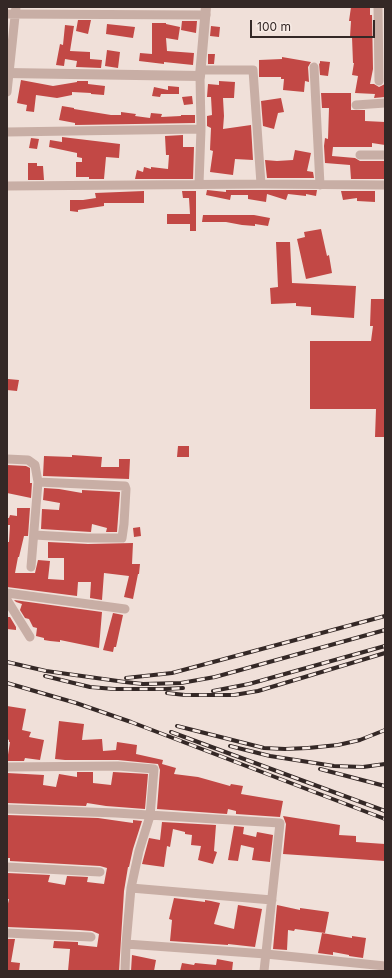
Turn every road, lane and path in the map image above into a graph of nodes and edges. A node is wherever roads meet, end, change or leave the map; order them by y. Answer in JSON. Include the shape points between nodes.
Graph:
{"nodes":[{"id":1,"x":378,"y":7,"type":"edge"},
{"id":2,"x":206,"y":11,"type":"edge"},
{"id":3,"x":13,"y":12,"type":"edge"},
{"id":4,"x":382,"y":55,"type":"edge"},
{"id":5,"x":314,"y":67,"type":"dead end"},
{"id":6,"x":8,"y":73,"type":"edge"},
{"id":7,"x":201,"y":73,"type":"junction"},
{"id":8,"x":379,"y":80,"type":"dead end"},
{"id":9,"x":7,"y":92,"type":"edge"},
{"id":10,"x":385,"y":103,"type":"edge"},
{"id":11,"x":356,"y":104,"type":"dead end"},
{"id":12,"x":201,"y":130,"type":"junction"},
{"id":13,"x":7,"y":132,"type":"edge"},
{"id":14,"x":360,"y":155,"type":"dead end"},
{"id":15,"x":385,"y":155,"type":"edge"},
{"id":16,"x":200,"y":184,"type":"junction"},
{"id":17,"x":261,"y":184,"type":"junction"},
{"id":18,"x":320,"y":185,"type":"junction"},
{"id":19,"x":385,"y":185,"type":"edge"},
{"id":20,"x":7,"y":186,"type":"edge"},
{"id":21,"x":7,"y":459,"type":"edge"},
{"id":22,"x":38,"y":482,"type":"junction"},
{"id":23,"x":34,"y":535,"type":"junction"},
{"id":24,"x":31,"y":567,"type":"dead end"},
{"id":25,"x":7,"y":592,"type":"edge"},
{"id":26,"x":7,"y":600,"type":"edge"},
{"id":27,"x":125,"y":609,"type":"dead end"},
{"id":28,"x":30,"y":637,"type":"dead end"},
{"id":29,"x":7,"y":767,"type":"edge"},
{"id":30,"x":7,"y":810,"type":"edge"},
{"id":31,"x":150,"y":816,"type":"junction"},
{"id":32,"x":7,"y":867,"type":"edge"},
{"id":33,"x":100,"y":872,"type":"dead end"},
{"id":34,"x":131,"y":888,"type":"junction"},
{"id":35,"x":272,"y":900,"type":"junction"},
{"id":36,"x":7,"y":933,"type":"edge"},
{"id":37,"x":91,"y":937,"type":"dead end"},
{"id":38,"x":126,"y":944,"type":"junction"},
{"id":39,"x":266,"y":954,"type":"junction"},
{"id":40,"x":385,"y":966,"type":"edge"},
{"id":41,"x":125,"y":971,"type":"edge"},
{"id":42,"x":264,"y":971,"type":"edge"}],
"edges":[{"from":1,"to":4,"type":"street"},
{"from":2,"to":3,"type":"street"},
{"from":2,"to":7,"type":"street"},
{"from":3,"to":6,"type":"street"},
{"from":4,"to":8,"type":"street"},
{"from":5,"to":18,"type":"street"},
{"from":6,"to":7,"type":"street"},
{"from":6,"to":9,"type":"street"},
{"from":7,"to":12,"type":"street"},
{"from":7,"to":17,"type":"street","via":[[253,70]]},
{"from":10,"to":11,"type":"street"},
{"from":12,"to":13,"type":"street"},
{"from":12,"to":16,"type":"street"},
{"from":14,"to":15,"type":"street"},
{"from":16,"to":17,"type":"street"},
{"from":16,"to":20,"type":"street"},
{"from":17,"to":18,"type":"street"},
{"from":18,"to":19,"type":"street"},
{"from":21,"to":22,"type":"street","via":[[28,460],[35,465]]},
{"from":22,"to":23,"type":"street"},
{"from":22,"to":23,"type":"street","via":[[125,486],[124,524],[122,538]]},
{"from":23,"to":24,"type":"street"},
{"from":25,"to":27,"type":"street"},
{"from":26,"to":28,"type":"street"},
{"from":29,"to":31,"type":"street","via":[[118,766],[154,769]]},
{"from":30,"to":31,"type":"street"},
{"from":31,"to":34,"type":"street"},
{"from":31,"to":35,"type":"street","via":[[280,823]]},
{"from":32,"to":33,"type":"street"},
{"from":34,"to":35,"type":"street"},
{"from":34,"to":38,"type":"street"},
{"from":35,"to":39,"type":"street"},
{"from":36,"to":37,"type":"street"},
{"from":38,"to":39,"type":"street"},
{"from":38,"to":41,"type":"street"},
{"from":39,"to":40,"type":"street"},
{"from":39,"to":42,"type":"street"}]}
